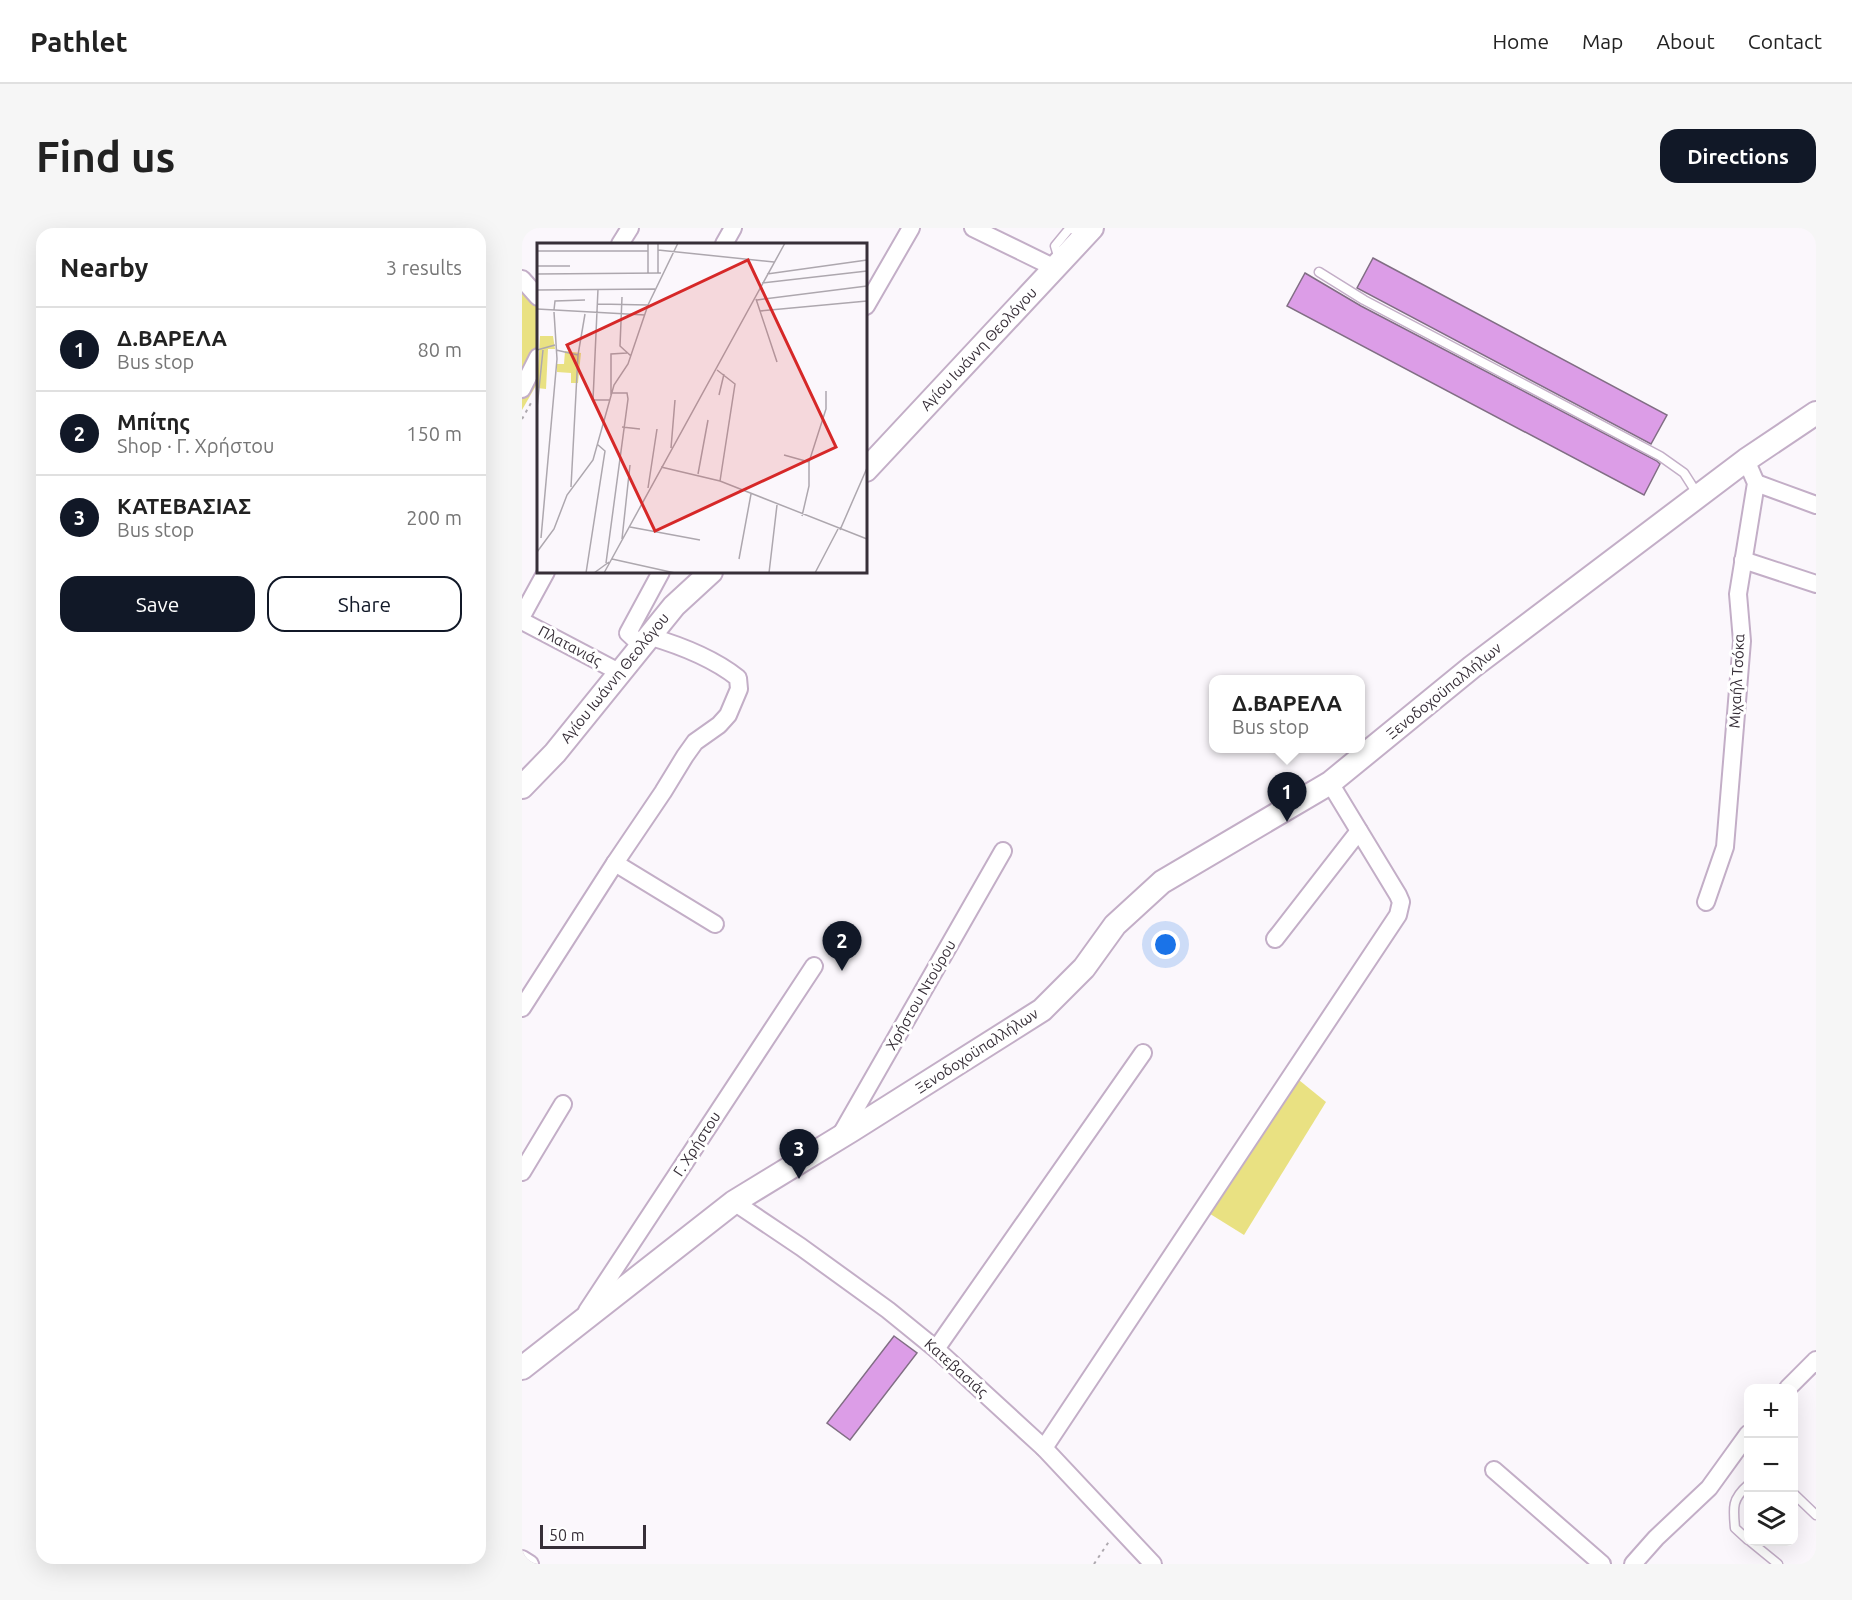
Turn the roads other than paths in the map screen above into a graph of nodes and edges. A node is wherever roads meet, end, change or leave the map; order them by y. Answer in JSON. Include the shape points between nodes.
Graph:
{"nodes":[{"id":1,"x":630,"y":228,"type":"edge"},
{"id":2,"x":733,"y":228,"type":"edge"},
{"id":3,"x":911,"y":228,"type":"edge"},
{"id":4,"x":973,"y":228,"type":"edge"},
{"id":5,"x":1091,"y":229,"type":"edge"},
{"id":6,"x":621,"y":243,"type":"edge"},
{"id":7,"x":725,"y":243,"type":"edge"},
{"id":8,"x":1058,"y":266,"type":"junction"},
{"id":9,"x":1319,"y":272,"type":"dead end"},
{"id":10,"x":522,"y":279,"type":"edge"},
{"id":11,"x":537,"y":296,"type":"edge"},
{"id":12,"x":867,"y":304,"type":"edge"},
{"id":13,"x":537,"y":360,"type":"edge"},
{"id":14,"x":527,"y":394,"type":"edge"},
{"id":15,"x":1816,"y":413,"type":"edge"},
{"id":16,"x":1746,"y":460,"type":"junction"},
{"id":17,"x":867,"y":467,"type":"edge"},
{"id":18,"x":1756,"y":483,"type":"junction"},
{"id":19,"x":1699,"y":496,"type":"junction"},
{"id":20,"x":1816,"y":504,"type":"edge"},
{"id":21,"x":1743,"y":560,"type":"junction"},
{"id":22,"x":545,"y":573,"type":"edge"},
{"id":23,"x":660,"y":573,"type":"edge"},
{"id":24,"x":710,"y":573,"type":"edge"},
{"id":25,"x":1816,"y":584,"type":"edge"},
{"id":26,"x":522,"y":616,"type":"edge"},
{"id":27,"x":522,"y":621,"type":"edge"},
{"id":28,"x":644,"y":640,"type":"junction"},
{"id":29,"x":619,"y":672,"type":"junction"},
{"id":30,"x":1330,"y":783,"type":"junction"},
{"id":31,"x":522,"y":787,"type":"edge"},
{"id":32,"x":1359,"y":831,"type":"junction"},
{"id":33,"x":1003,"y":850,"type":"dead end"},
{"id":34,"x":615,"y":863,"type":"junction"},
{"id":35,"x":1707,"y":902,"type":"dead end"},
{"id":36,"x":715,"y":924,"type":"dead end"},
{"id":37,"x":1275,"y":939,"type":"dead end"},
{"id":38,"x":814,"y":966,"type":"dead end"},
{"id":39,"x":522,"y":1008,"type":"edge"},
{"id":40,"x":1143,"y":1053,"type":"dead end"},
{"id":41,"x":563,"y":1104,"type":"dead end"},
{"id":42,"x":838,"y":1139,"type":"junction"},
{"id":43,"x":522,"y":1172,"type":"edge"},
{"id":44,"x":734,"y":1202,"type":"junction"},
{"id":45,"x":580,"y":1322,"type":"junction"},
{"id":46,"x":936,"y":1349,"type":"junction"},
{"id":47,"x":1816,"y":1360,"type":"edge"},
{"id":48,"x":522,"y":1368,"type":"edge"},
{"id":49,"x":1793,"y":1384,"type":"edge"},
{"id":50,"x":1746,"y":1438,"type":"edge"},
{"id":51,"x":1044,"y":1448,"type":"junction"},
{"id":52,"x":1494,"y":1470,"type":"dead end"},
{"id":53,"x":1744,"y":1490,"type":"edge"},
{"id":54,"x":1798,"y":1498,"type":"edge"},
{"id":55,"x":1816,"y":1515,"type":"edge"},
{"id":56,"x":1744,"y":1536,"type":"edge"},
{"id":57,"x":1756,"y":1546,"type":"edge"},
{"id":58,"x":522,"y":1558,"type":"edge"},
{"id":59,"x":530,"y":1564,"type":"edge"},
{"id":60,"x":1153,"y":1564,"type":"edge"},
{"id":61,"x":1602,"y":1564,"type":"edge"},
{"id":62,"x":1634,"y":1564,"type":"edge"},
{"id":63,"x":1778,"y":1564,"type":"edge"}],
"edges":[{"from":1,"to":6,"type":"street"},
{"from":2,"to":7,"type":"street"},
{"from":3,"to":12,"type":"street"},
{"from":4,"to":8,"type":"street"},
{"from":5,"to":8,"type":"street","name":"Αγίου Ιωάννη Θεολόγου"},
{"from":8,"to":17,"type":"street","name":"Αγίου Ιωάννη Θεολόγου"},
{"from":9,"to":19,"type":"lane","via":[[1660,456],[1684,473]]},
{"from":10,"to":11,"type":"street"},
{"from":13,"to":14,"type":"street"},
{"from":15,"to":16,"type":"street","name":"Ξενοδοχοϋπαλλήλων"},
{"from":16,"to":18,"type":"street"},
{"from":16,"to":19,"type":"street","name":"Ξενοδοχοϋπαλλήλων"},
{"from":18,"to":20,"type":"street"},
{"from":18,"to":21,"type":"street","name":"Μιχαήλ Τσόκα"},
{"from":19,"to":30,"type":"street","name":"Ξενοδοχοϋπαλλήλων","via":[[1472,667]]},
{"from":21,"to":25,"type":"street"},
{"from":21,"to":35,"type":"street","name":"Μιχαήλ Τσόκα","via":[[1738,594],[1742,641],[1725,847]]},
{"from":22,"to":26,"type":"street","name":"Πλατανιάς"},
{"from":23,"to":28,"type":"street","via":[[628,633]]},
{"from":24,"to":28,"type":"street","name":"Αγίου Ιωάννη Θεολόγου"},
{"from":27,"to":29,"type":"street","name":"Πλατανιάς"},
{"from":28,"to":29,"type":"street","name":"Αγίου Ιωάννη Θεολόγου"},
{"from":28,"to":34,"type":"street","via":[[690,651],[728,670],[738,678],[739,689],[728,715],[695,742]]},
{"from":29,"to":31,"type":"street","name":"Αγίου Ιωάννη Θεολόγου","via":[[555,753]]},
{"from":30,"to":32,"type":"street"},
{"from":30,"to":42,"type":"street","name":"Ξενοδοχοϋπαλλήλων","via":[[1162,882],[1115,925],[1084,968],[1042,1010]]},
{"from":32,"to":37,"type":"street"},
{"from":32,"to":51,"type":"street","via":[[1398,895],[1398,915]]},
{"from":33,"to":42,"type":"street","name":"Χρήστου Ντούρου"},
{"from":34,"to":36,"type":"street"},
{"from":34,"to":39,"type":"street"},
{"from":38,"to":45,"type":"street","name":"Γ. Χρήστου"},
{"from":40,"to":46,"type":"street"},
{"from":41,"to":43,"type":"street"},
{"from":42,"to":44,"type":"street","name":"Ξενοδοχοϋπαλλήλων"},
{"from":44,"to":45,"type":"street","name":"Ξενοδοχοϋπαλλήλων"},
{"from":44,"to":46,"type":"street","name":"Κατεβασιάς","via":[[801,1246]]},
{"from":45,"to":48,"type":"street","name":"Ξενοδοχοϋπαλλήλων"},
{"from":46,"to":51,"type":"street","name":"Κατεβασιάς"},
{"from":47,"to":49,"type":"street"},
{"from":50,"to":62,"type":"street","via":[[1709,1488]]},
{"from":51,"to":60,"type":"street","name":"Κατεβασιάς"},
{"from":52,"to":61,"type":"street"},
{"from":53,"to":56,"type":"lane","via":[[1733,1507],[1735,1528]]},
{"from":54,"to":55,"type":"lane"},
{"from":57,"to":63,"type":"lane"},
{"from":58,"to":59,"type":"street"}]}
